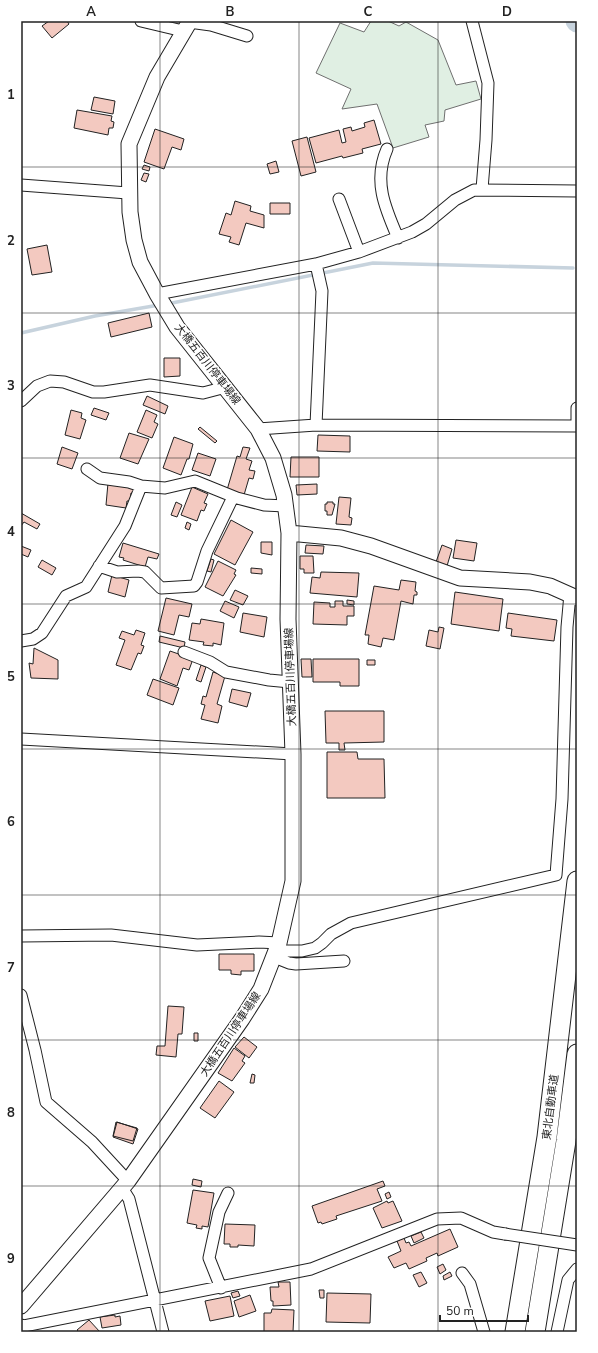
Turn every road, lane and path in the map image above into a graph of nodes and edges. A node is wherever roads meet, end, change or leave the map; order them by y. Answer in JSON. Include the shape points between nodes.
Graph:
{"nodes":[{"id":1,"x":141,"y":21,"type":"edge"},
{"id":2,"x":472,"y":21,"type":"edge"},
{"id":3,"x":187,"y":25,"type":"edge"},
{"id":4,"x":246,"y":36,"type":"dead end"},
{"id":5,"x":386,"y":149,"type":"dead end"},
{"id":6,"x":21,"y":185,"type":"edge"},
{"id":7,"x":482,"y":189,"type":"junction"},
{"id":8,"x":577,"y":191,"type":"edge"},
{"id":9,"x":128,"y":193,"type":"junction"},
{"id":10,"x":339,"y":199,"type":"dead end"},
{"id":11,"x":398,"y":238,"type":"junction"},
{"id":12,"x":359,"y":252,"type":"junction"},
{"id":13,"x":318,"y":270,"type":"junction"},
{"id":14,"x":161,"y":301,"type":"junction"},
{"id":15,"x":226,"y":387,"type":"junction"},
{"id":16,"x":21,"y":401,"type":"edge"},
{"id":17,"x":577,"y":408,"type":"edge"},
{"id":18,"x":316,"y":424,"type":"junction"},
{"id":19,"x":258,"y":429,"type":"junction"},
{"id":20,"x":87,"y":469,"type":"dead end"},
{"id":21,"x":141,"y":486,"type":"junction"},
{"id":22,"x":233,"y":497,"type":"junction"},
{"id":23,"x":286,"y":506,"type":"junction"},
{"id":24,"x":289,"y":533,"type":"junction"},
{"id":25,"x":99,"y":566,"type":"junction"},
{"id":26,"x":573,"y":596,"type":"edge"},
{"id":27,"x":21,"y":641,"type":"edge"},
{"id":28,"x":184,"y":652,"type":"dead end"},
{"id":29,"x":290,"y":682,"type":"junction"},
{"id":30,"x":21,"y":740,"type":"edge"},
{"id":31,"x":293,"y":754,"type":"junction"},
{"id":32,"x":577,"y":881,"type":"edge"},
{"id":33,"x":21,"y":936,"type":"edge"},
{"id":34,"x":276,"y":950,"type":"junction"},
{"id":35,"x":344,"y":961,"type":"dead end"},
{"id":36,"x":21,"y":995,"type":"edge"},
{"id":37,"x":577,"y":1054,"type":"edge"},
{"id":38,"x":125,"y":1185,"type":"junction"},
{"id":39,"x":228,"y":1192,"type":"dead end"},
{"id":40,"x":577,"y":1245,"type":"edge"},
{"id":41,"x":577,"y":1269,"type":"edge"},
{"id":42,"x":462,"y":1273,"type":"dead end"},
{"id":43,"x":221,"y":1288,"type":"junction"},
{"id":44,"x":154,"y":1300,"type":"junction"},
{"id":45,"x":21,"y":1306,"type":"edge"},
{"id":46,"x":21,"y":1325,"type":"edge"},
{"id":47,"x":163,"y":1332,"type":"edge"},
{"id":48,"x":484,"y":1332,"type":"edge"},
{"id":49,"x":515,"y":1332,"type":"edge"},
{"id":50,"x":535,"y":1332,"type":"edge"},
{"id":51,"x":557,"y":1332,"type":"edge"}],
"edges":[{"from":1,"to":3,"type":"street"},
{"from":2,"to":7,"type":"street","via":[[488,83]]},
{"from":3,"to":4,"type":"street","via":[[211,25]]},
{"from":3,"to":9,"type":"main road","name":"大橋五百川停車場線","via":[[157,78],[129,144]]},
{"from":5,"to":11,"type":"street","via":[[379,171],[382,194]]},
{"from":6,"to":9,"type":"street"},
{"from":7,"to":8,"type":"street"},
{"from":7,"to":11,"type":"street","via":[[464,195],[426,224]]},
{"from":9,"to":14,"type":"main road","name":"大橋五百川停車場線","via":[[134,240],[140,262]]},
{"from":10,"to":12,"type":"street"},
{"from":11,"to":12,"type":"street"},
{"from":12,"to":13,"type":"street"},
{"from":13,"to":14,"type":"street"},
{"from":13,"to":18,"type":"street","via":[[322,291]]},
{"from":14,"to":15,"type":"main road","name":"大橋五百川停車場線","via":[[178,327]]},
{"from":15,"to":16,"type":"street","via":[[203,392],[150,385],[93,392],[50,381],[36,386]]},
{"from":15,"to":19,"type":"main road","name":"大橋五百川停車場線"},
{"from":17,"to":18,"type":"street","via":[[577,426]]},
{"from":18,"to":19,"type":"street"},
{"from":19,"to":23,"type":"main road","name":"大橋五百川停車場線","via":[[273,458]]},
{"from":20,"to":21,"type":"street","via":[[100,478]]},
{"from":21,"to":22,"type":"street","via":[[165,488],[195,481]]},
{"from":21,"to":25,"type":"street","via":[[125,526]]},
{"from":22,"to":23,"type":"street","via":[[264,505]]},
{"from":22,"to":25,"type":"street","via":[[207,551],[194,586],[161,588],[145,572],[116,572]]},
{"from":23,"to":24,"type":"main road","name":"大橋五百川停車場線"},
{"from":24,"to":26,"type":"main road","via":[[341,538],[460,578],[530,582],[550,586]]},
{"from":24,"to":29,"type":"main road","name":"大橋五百川停車場線"},
{"from":25,"to":27,"type":"street","via":[[86,587],[66,596],[42,633],[33,639]]},
{"from":26,"to":34,"type":"street","via":[[567,627],[562,799],[556,875],[351,923],[331,934],[315,948],[302,951]]},
{"from":28,"to":29,"type":"street","via":[[210,662],[226,672]]},
{"from":29,"to":31,"type":"main road","name":"大橋五百川停車場線"},
{"from":30,"to":31,"type":"street"},
{"from":31,"to":34,"type":"main road","name":"大橋五百川停車場線","via":[[293,881]]},
{"from":32,"to":49,"type":"highway","name":"東北自動車道","via":[[547,1136]]},
{"from":33,"to":34,"type":"street","via":[[111,935],[197,945],[259,942]]},
{"from":34,"to":35,"type":"street","via":[[289,963]]},
{"from":34,"to":38,"type":"main road","name":"大橋五百川停車場線","via":[[261,989],[242,1019]]},
{"from":36,"to":38,"type":"street","via":[[36,1050],[46,1102],[92,1142]]},
{"from":37,"to":50,"type":"highway","name":"東北自動車道","via":[[564,1156]]},
{"from":38,"to":44,"type":"street"},
{"from":38,"to":45,"type":"main road","name":"大橋五百川停車場線"},
{"from":39,"to":43,"type":"street","via":[[219,1212],[209,1258]]},
{"from":40,"to":43,"type":"street","bridge":true,"via":[[493,1232],[461,1218],[437,1219],[311,1269]]},
{"from":41,"to":51,"type":"street","via":[[568,1280]]},
{"from":42,"to":48,"type":"street","via":[[470,1284]]},
{"from":43,"to":44,"type":"street"},
{"from":44,"to":46,"type":"street"},
{"from":44,"to":47,"type":"street"}]}
